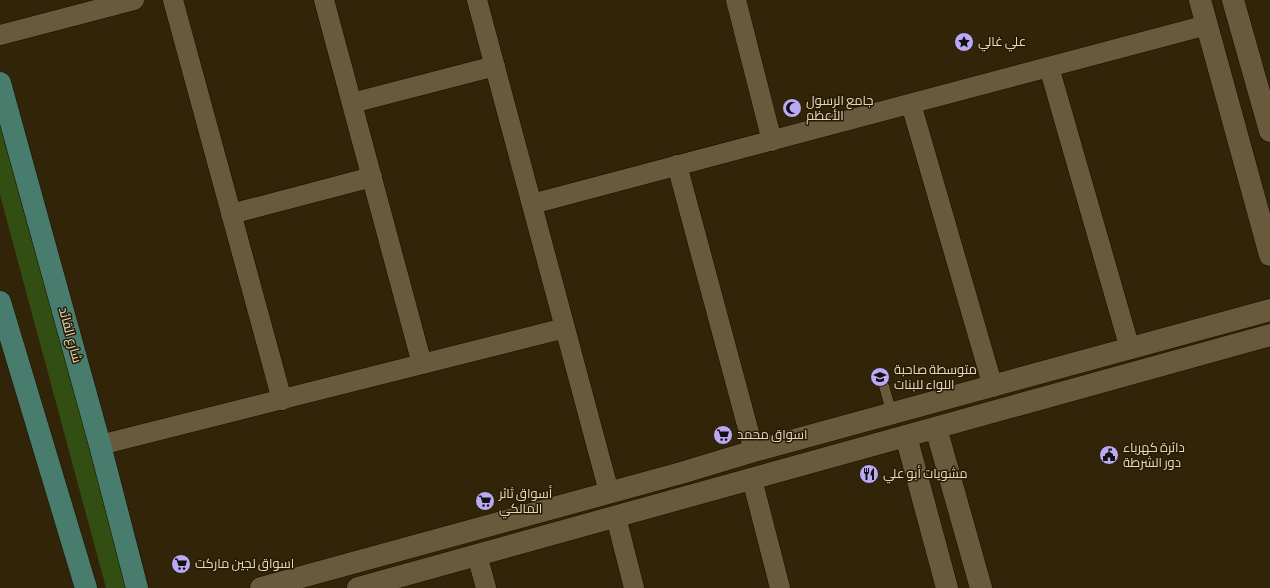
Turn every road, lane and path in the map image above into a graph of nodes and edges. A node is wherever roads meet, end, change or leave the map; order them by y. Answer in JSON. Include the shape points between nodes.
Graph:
{"nodes":[{"id":1,"x":134,"y":0,"type":"edge"},
{"id":2,"x":173,"y":0,"type":"edge"},
{"id":3,"x":324,"y":0,"type":"edge"},
{"id":4,"x":477,"y":0,"type":"edge"},
{"id":5,"x":1200,"y":0,"type":"edge"},
{"id":6,"x":1233,"y":0,"type":"edge"},
{"id":7,"x":740,"y":1,"type":"edge"},
{"id":8,"x":1207,"y":25,"type":"junction"},
{"id":9,"x":0,"y":35,"type":"edge"},
{"id":10,"x":495,"y":66,"type":"junction"},
{"id":11,"x":1049,"y":67,"type":"junction"},
{"id":12,"x":0,"y":83,"type":"edge"},
{"id":13,"x":352,"y":103,"type":"junction"},
{"id":14,"x":911,"y":104,"type":"junction"},
{"id":15,"x":1234,"y":121,"type":"junction"},
{"id":16,"x":1267,"y":122,"type":"edge"},
{"id":17,"x":772,"y":141,"type":"junction"},
{"id":18,"x":677,"y":165,"type":"junction"},
{"id":19,"x":372,"y":177,"type":"junction"},
{"id":20,"x":532,"y":204,"type":"junction"},
{"id":21,"x":231,"y":214,"type":"junction"},
{"id":22,"x":1270,"y":254,"type":"edge"},
{"id":23,"x":0,"y":302,"type":"edge"},
{"id":24,"x":1261,"y":313,"type":"edge"},
{"id":25,"x":565,"y":328,"type":"junction"},
{"id":26,"x":1264,"y":337,"type":"edge"},
{"id":27,"x":1130,"y":349,"type":"junction"},
{"id":28,"x":422,"y":364,"type":"junction"},
{"id":29,"x":884,"y":386,"type":"dead end"},
{"id":30,"x":992,"y":387,"type":"junction"},
{"id":31,"x":282,"y":400,"type":"junction"},
{"id":32,"x":892,"y":414,"type":"junction"},
{"id":33,"x":936,"y":428,"type":"junction"},
{"id":34,"x":906,"y":436,"type":"junction"},
{"id":35,"x":100,"y":445,"type":"junction"},
{"id":36,"x":754,"y":451,"type":"junction"},
{"id":37,"x":681,"y":472,"type":"junction"},
{"id":38,"x":752,"y":479,"type":"junction"},
{"id":39,"x":610,"y":492,"type":"junction"},
{"id":40,"x":688,"y":496,"type":"junction"},
{"id":41,"x":616,"y":517,"type":"junction"},
{"id":42,"x":477,"y":555,"type":"junction"},
{"id":43,"x":81,"y":587,"type":"edge"},
{"id":44,"x":137,"y":588,"type":"edge"},
{"id":45,"x":261,"y":588,"type":"edge"},
{"id":46,"x":358,"y":588,"type":"edge"},
{"id":47,"x":486,"y":588,"type":"edge"},
{"id":48,"x":634,"y":588,"type":"edge"},
{"id":49,"x":780,"y":588,"type":"edge"},
{"id":50,"x":947,"y":588,"type":"edge"},
{"id":51,"x":981,"y":588,"type":"edge"}],
"edges":[{"from":1,"to":9,"type":"street"},
{"from":2,"to":21,"type":"street"},
{"from":3,"to":13,"type":"street"},
{"from":4,"to":10,"type":"street"},
{"from":5,"to":8,"type":"street"},
{"from":6,"to":16,"type":"street"},
{"from":7,"to":17,"type":"street"},
{"from":8,"to":11,"type":"street"},
{"from":8,"to":15,"type":"street"},
{"from":10,"to":13,"type":"street"},
{"from":10,"to":20,"type":"street"},
{"from":11,"to":14,"type":"street"},
{"from":11,"to":27,"type":"street"},
{"from":12,"to":35,"type":"main road","name":"شارع القائد"},
{"from":13,"to":19,"type":"street"},
{"from":14,"to":17,"type":"street"},
{"from":14,"to":30,"type":"street"},
{"from":15,"to":16,"type":"street"},
{"from":15,"to":22,"type":"street"},
{"from":17,"to":18,"type":"street"},
{"from":18,"to":20,"type":"street"},
{"from":18,"to":36,"type":"street"},
{"from":19,"to":21,"type":"street"},
{"from":19,"to":28,"type":"street"},
{"from":20,"to":25,"type":"street"},
{"from":21,"to":31,"type":"street"},
{"from":23,"to":43,"type":"main road"},
{"from":24,"to":26,"type":"street"},
{"from":24,"to":27,"type":"street"},
{"from":25,"to":28,"type":"street"},
{"from":25,"to":39,"type":"street"},
{"from":26,"to":33,"type":"street"},
{"from":27,"to":30,"type":"street"},
{"from":28,"to":31,"type":"street"},
{"from":29,"to":32,"type":"lane"},
{"from":30,"to":32,"type":"street"},
{"from":31,"to":35,"type":"street"},
{"from":32,"to":36,"type":"street"},
{"from":33,"to":34,"type":"street"},
{"from":33,"to":51,"type":"street"},
{"from":34,"to":38,"type":"street"},
{"from":34,"to":50,"type":"street"},
{"from":35,"to":44,"type":"main road","name":"شارع القائد"},
{"from":36,"to":37,"type":"street"},
{"from":37,"to":39,"type":"street"},
{"from":37,"to":40,"type":"street"},
{"from":38,"to":40,"type":"street"},
{"from":38,"to":49,"type":"street"},
{"from":39,"to":45,"type":"street"},
{"from":40,"to":41,"type":"street"},
{"from":41,"to":42,"type":"street"},
{"from":41,"to":48,"type":"street"},
{"from":42,"to":46,"type":"street"},
{"from":42,"to":47,"type":"street"}]}
